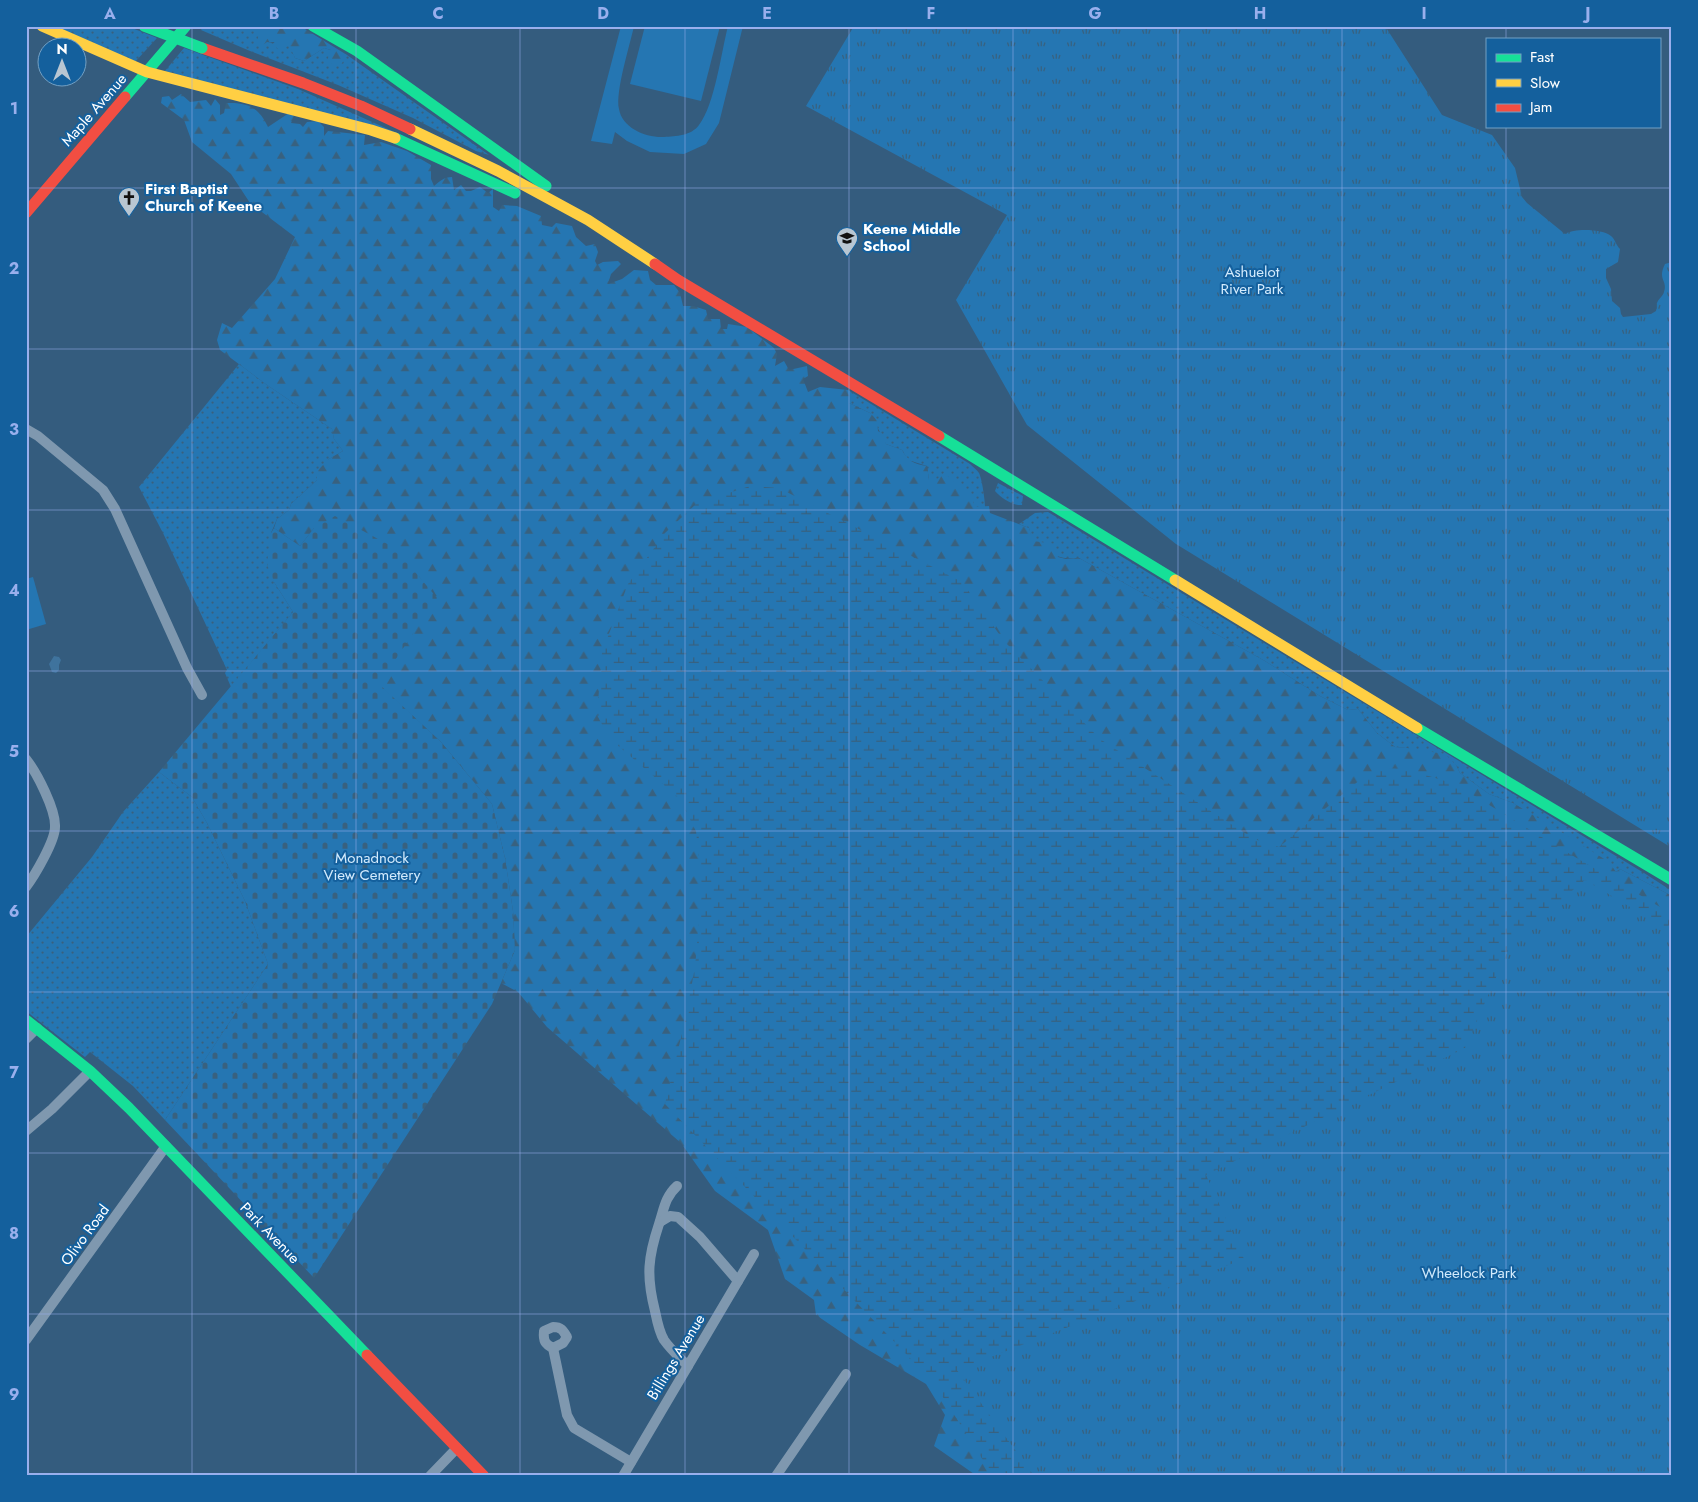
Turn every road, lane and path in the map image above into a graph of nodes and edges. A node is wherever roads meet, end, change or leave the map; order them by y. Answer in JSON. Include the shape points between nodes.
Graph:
{"nodes":[{"id":1,"x":42,"y":26,"type":"edge"},
{"id":2,"x":144,"y":26,"type":"edge"},
{"id":3,"x":186,"y":26,"type":"edge"},
{"id":4,"x":314,"y":26,"type":"edge"},
{"id":5,"x":147,"y":72,"type":"junction"},
{"id":6,"x":26,"y":213,"type":"edge"},
{"id":7,"x":588,"y":220,"type":"junction"},
{"id":8,"x":26,"y":429,"type":"edge"},
{"id":9,"x":202,"y":695,"type":"dead end"},
{"id":10,"x":26,"y":759,"type":"edge"},
{"id":11,"x":1672,"y":880,"type":"edge"},
{"id":12,"x":26,"y":887,"type":"edge"},
{"id":13,"x":26,"y":1020,"type":"edge"},
{"id":14,"x":37,"y":1028,"type":"junction"},
{"id":15,"x":26,"y":1039,"type":"edge"},
{"id":16,"x":90,"y":1071,"type":"junction"},
{"id":17,"x":26,"y":1131,"type":"edge"},
{"id":18,"x":166,"y":1146,"type":"junction"},
{"id":19,"x":677,"y":1186,"type":"dead end"},
{"id":20,"x":660,"y":1222,"type":"junction"},
{"id":21,"x":754,"y":1254,"type":"dead end"},
{"id":22,"x":738,"y":1281,"type":"junction"},
{"id":23,"x":26,"y":1340,"type":"edge"},
{"id":24,"x":553,"y":1348,"type":"dead end"},
{"id":25,"x":688,"y":1366,"type":"junction"},
{"id":26,"x":846,"y":1374,"type":"dead end"},
{"id":27,"x":457,"y":1448,"type":"junction"},
{"id":28,"x":631,"y":1462,"type":"junction"},
{"id":29,"x":430,"y":1476,"type":"edge"},
{"id":30,"x":484,"y":1476,"type":"edge"},
{"id":31,"x":623,"y":1476,"type":"edge"},
{"id":32,"x":776,"y":1476,"type":"edge"}],
"edges":[{"from":1,"to":5,"type":"main road"},
{"from":2,"to":7,"type":"main road","bridge":true,"via":[[361,106],[490,167]]},
{"from":3,"to":5,"type":"main road","name":"Maple Avenue"},
{"from":4,"to":7,"type":"main road","via":[[357,51],[542,183]]},
{"from":5,"to":6,"type":"main road","name":"Maple Avenue"},
{"from":5,"to":7,"type":"main road","via":[[398,139],[545,206]]},
{"from":7,"to":11,"type":"main road","via":[[678,280]]},
{"from":8,"to":9,"type":"street","via":[[103,490]]},
{"from":10,"to":12,"type":"street","via":[[41,783],[55,826],[54,835]]},
{"from":13,"to":14,"type":"main road","name":"Park Avenue"},
{"from":14,"to":15,"type":"street"},
{"from":14,"to":16,"type":"main road","name":"Park Avenue"},
{"from":16,"to":17,"type":"street"},
{"from":16,"to":18,"type":"main road","name":"Park Avenue"},
{"from":18,"to":23,"type":"street","name":"Olivo Road"},
{"from":18,"to":27,"type":"main road","name":"Park Avenue"},
{"from":19,"to":20,"type":"street","via":[[664,1203]]},
{"from":20,"to":22,"type":"street","via":[[670,1216],[678,1216]]},
{"from":20,"to":25,"type":"street","via":[[650,1258],[651,1296],[663,1338]]},
{"from":21,"to":22,"type":"street","name":"Billings Avenue"},
{"from":22,"to":25,"type":"street","name":"Billings Avenue"},
{"from":24,"to":28,"type":"street","via":[[567,1416],[574,1428]]},
{"from":25,"to":28,"type":"street","name":"Billings Avenue"},
{"from":26,"to":32,"type":"street"},
{"from":27,"to":29,"type":"street"},
{"from":27,"to":30,"type":"main road","name":"Park Avenue"},
{"from":28,"to":31,"type":"street","name":"Billings Avenue"}]}
